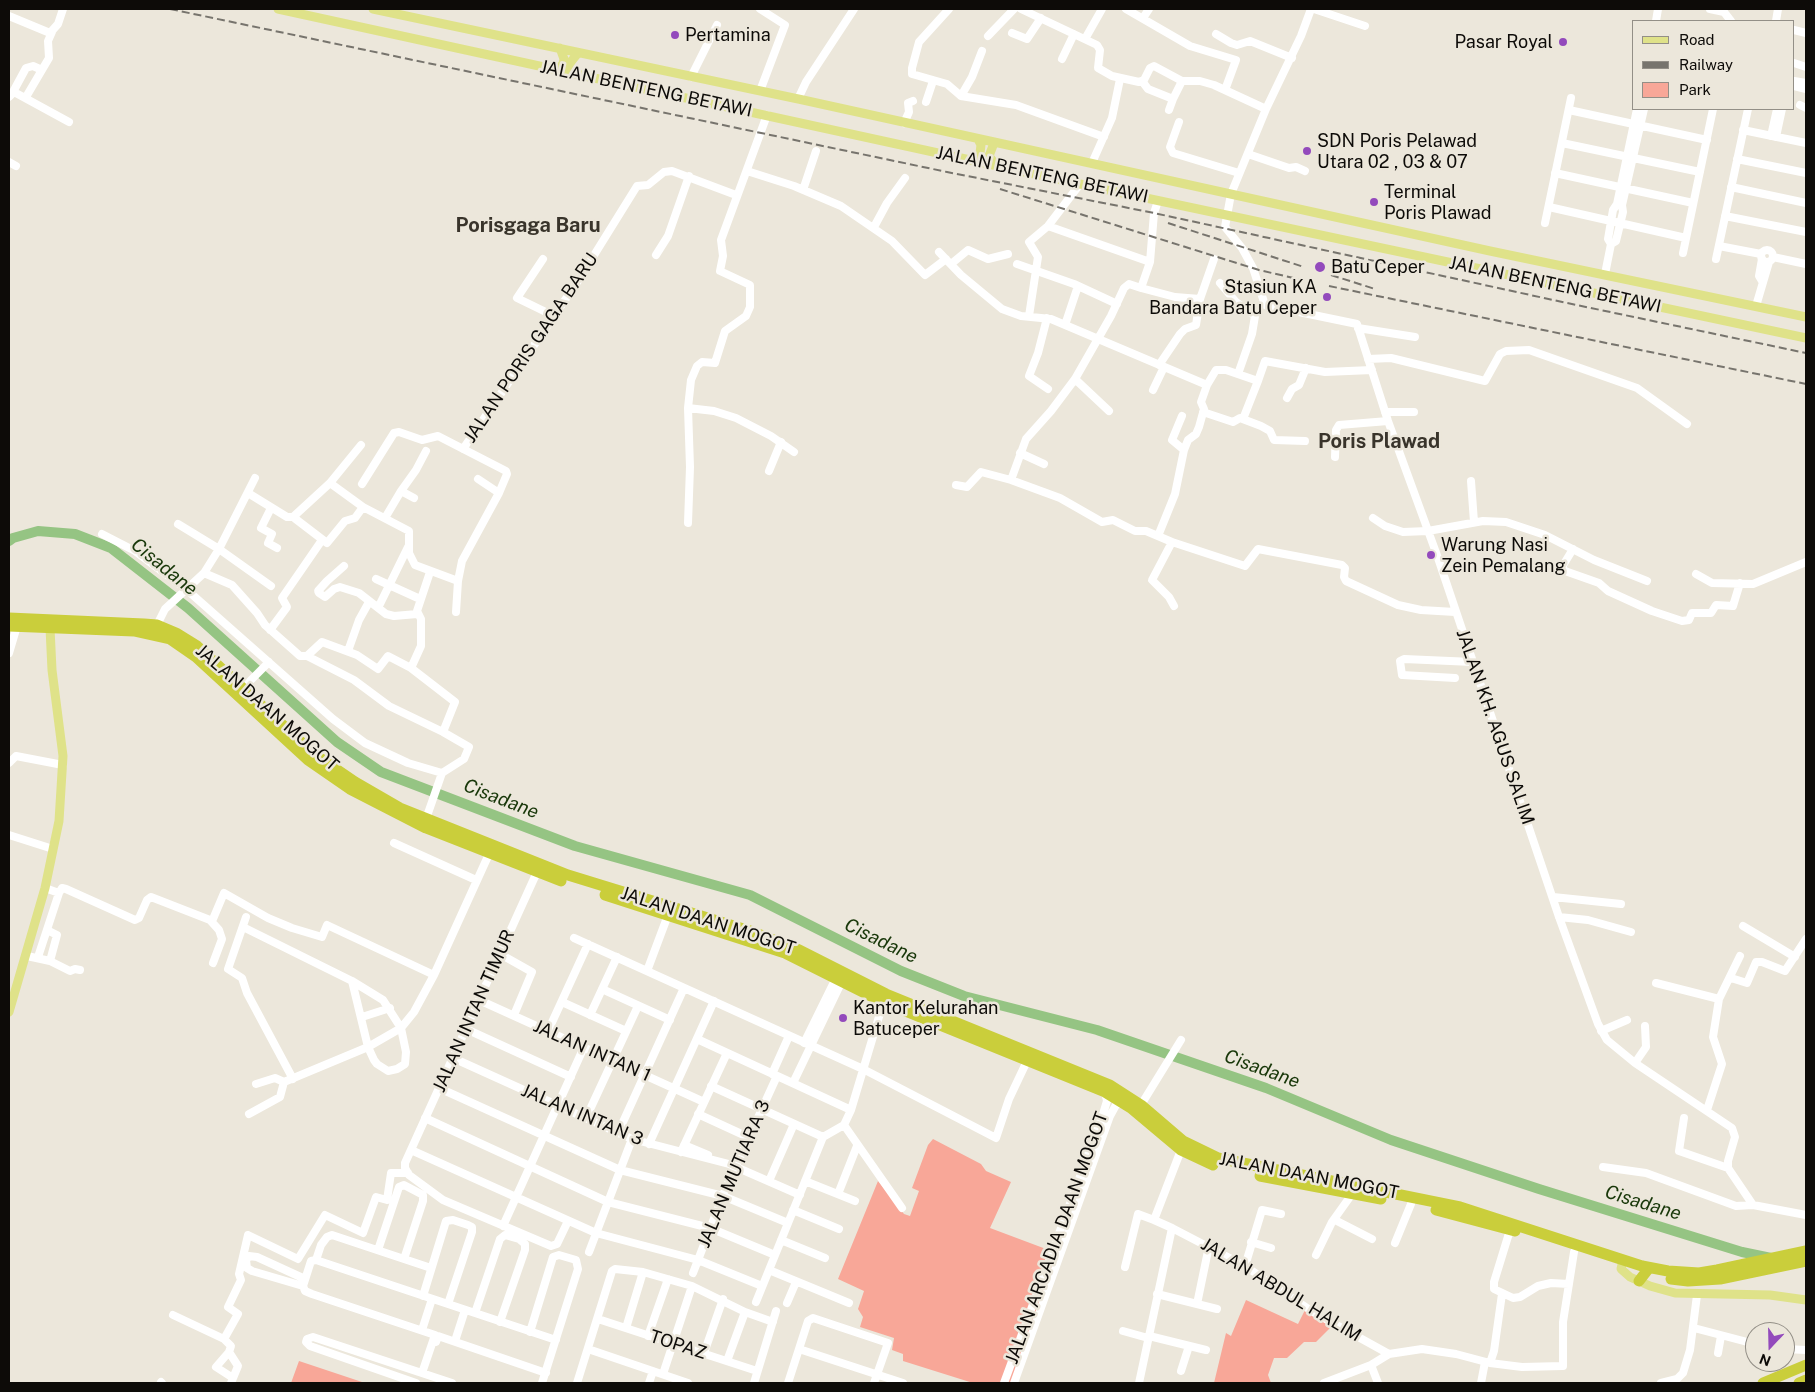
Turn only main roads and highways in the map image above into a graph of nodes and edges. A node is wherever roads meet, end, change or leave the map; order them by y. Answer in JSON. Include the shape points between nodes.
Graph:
{"nodes":[{"id":1,"x":278,"y":9,"type":"edge"},
{"id":2,"x":373,"y":9,"type":"edge"},
{"id":3,"x":561,"y":51,"type":"junction"},
{"id":4,"x":577,"y":54,"type":"junction"},
{"id":5,"x":565,"y":70,"type":"junction"},
{"id":6,"x":986,"y":144,"type":"junction"},
{"id":7,"x":976,"y":157,"type":"junction"},
{"id":8,"x":992,"y":161,"type":"junction"},
{"id":9,"x":1806,"y":317,"type":"edge"},
{"id":10,"x":1806,"y":338,"type":"edge"},
{"id":11,"x":11,"y":623,"type":"edge"},
{"id":12,"x":50,"y":628,"type":"junction"},
{"id":13,"x":311,"y":757,"type":"junction"},
{"id":14,"x":885,"y":998,"type":"junction"},
{"id":15,"x":9,"y":1012,"type":"edge"},
{"id":16,"x":1320,"y":1184,"type":"junction"},
{"id":17,"x":1806,"y":1251,"type":"edge"},
{"id":18,"x":1806,"y":1261,"type":"edge"},
{"id":19,"x":1622,"y":1264,"type":"junction"},
{"id":20,"x":1742,"y":1270,"type":"junction"},
{"id":21,"x":1644,"y":1274,"type":"junction"},
{"id":22,"x":1806,"y":1300,"type":"edge"},
{"id":23,"x":1806,"y":1364,"type":"edge"},
{"id":24,"x":1806,"y":1380,"type":"edge"},
{"id":25,"x":1763,"y":1383,"type":"edge"},
{"id":26,"x":1799,"y":1383,"type":"edge"}],
"edges":[{"from":1,"to":5,"type":"main road","name":"JALAN BENTENG BETAWI"},
{"from":2,"to":3,"type":"main road","name":"JALAN BENTENG BETAWI"},
{"from":3,"to":4,"type":"main road","name":"JALAN BENTENG BETAWI"},
{"from":3,"to":5,"type":"main road"},
{"from":4,"to":5,"type":"main road"},
{"from":4,"to":6,"type":"main road","name":"JALAN BENTENG BETAWI","via":[[801,100]]},
{"from":5,"to":7,"type":"main road","name":"JALAN BENTENG BETAWI"},
{"from":6,"to":7,"type":"main road"},
{"from":6,"to":8,"type":"main road"},
{"from":6,"to":9,"type":"main road","name":"JALAN BENTENG BETAWI","via":[[1092,163],[1230,197]]},
{"from":7,"to":8,"type":"main road","name":"JALAN BENTENG BETAWI"},
{"from":8,"to":10,"type":"main road","name":"JALAN BENTENG BETAWI","via":[[1158,201]]},
{"from":11,"to":12,"type":"highway","name":"JALAN DAAN MOGOT"},
{"from":11,"to":13,"type":"highway","name":"JALAN DAAN MOGOT","via":[[157,626],[176,633],[246,685]]},
{"from":12,"to":13,"type":"highway","name":"JALAN DAAN MOGOT","via":[[134,631],[170,639],[196,657]]},
{"from":12,"to":15,"type":"main road","via":[[63,765],[59,821],[45,888]]},
{"from":13,"to":14,"type":"highway","name":"JALAN DAAN MOGOT","via":[[367,790],[568,876],[799,950]]},
{"from":13,"to":14,"type":"highway","name":"JALAN DAAN MOGOT","via":[[350,789],[399,816],[489,854],[785,953]]},
{"from":14,"to":16,"type":"highway","name":"JALAN DAAN MOGOT","via":[[1110,1085],[1141,1105],[1183,1141],[1208,1155]]},
{"from":14,"to":16,"type":"highway","name":"JALAN DAAN MOGOT","via":[[1105,1092],[1123,1102],[1181,1150],[1223,1168]]},
{"from":16,"to":19,"type":"highway","name":"JALAN DAAN MOGOT","via":[[1510,1230]]},
{"from":16,"to":19,"type":"highway","name":"JALAN DAAN MOGOT","via":[[1460,1207]]},
{"from":17,"to":20,"type":"highway","name":"JALAN DAAN MOGOT"},
{"from":18,"to":20,"type":"highway","name":"JALAN DAAN MOGOT"},
{"from":19,"to":21,"type":"highway","name":"JALAN DAAN MOGOT"},
{"from":19,"to":21,"type":"main road","via":[[1625,1273]]},
{"from":20,"to":21,"type":"highway","name":"JALAN DAAN MOGOT"},
{"from":21,"to":22,"type":"main road","via":[[1675,1293],[1770,1295]]},
{"from":23,"to":25,"type":"highway"},
{"from":24,"to":26,"type":"highway"}]}
